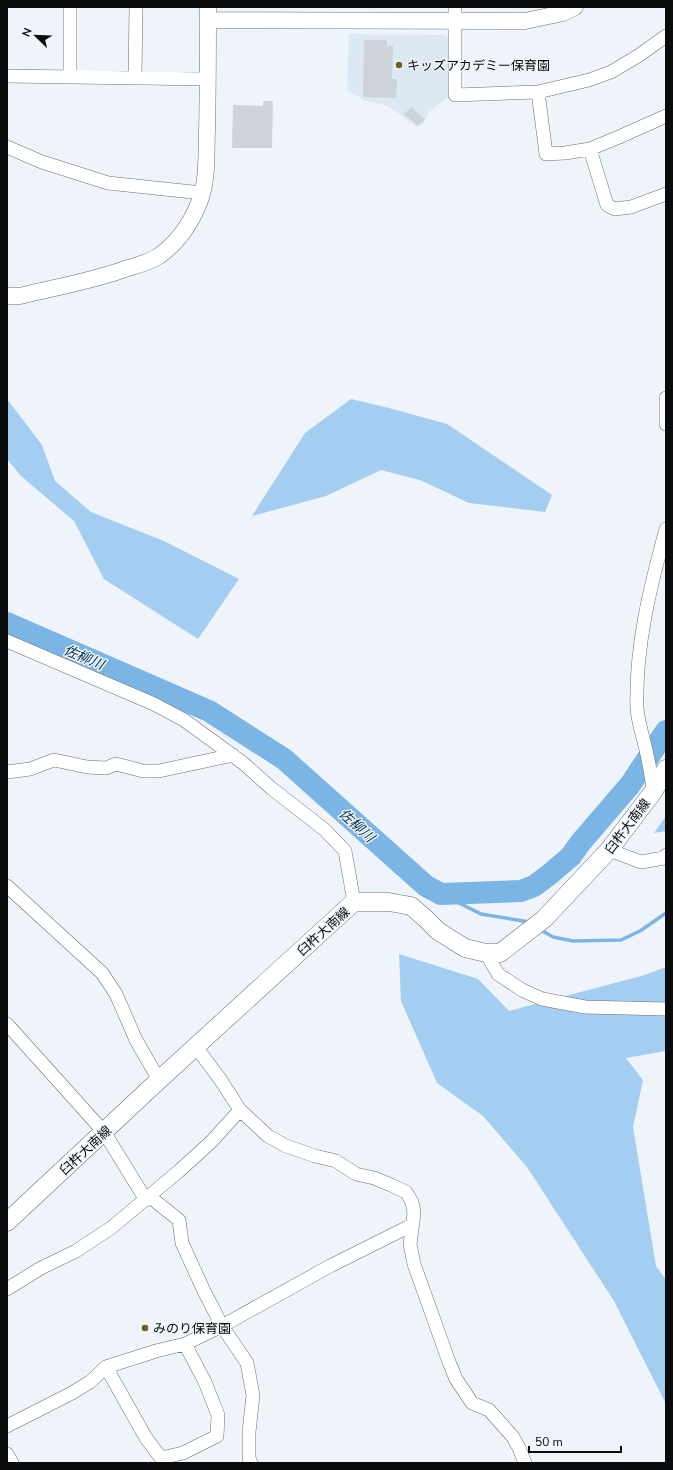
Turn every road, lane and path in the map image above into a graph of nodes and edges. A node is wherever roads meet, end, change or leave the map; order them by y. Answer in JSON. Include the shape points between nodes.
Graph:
{"nodes":[{"id":1,"x":70,"y":7,"type":"edge"},
{"id":2,"x":136,"y":7,"type":"edge"},
{"id":3,"x":575,"y":7,"type":"edge"},
{"id":4,"x":208,"y":14,"type":"edge"},
{"id":5,"x":455,"y":14,"type":"edge"},
{"id":6,"x":666,"y":36,"type":"edge"},
{"id":7,"x":7,"y":76,"type":"edge"},
{"id":8,"x":70,"y":76,"type":"junction"},
{"id":9,"x":135,"y":78,"type":"junction"},
{"id":10,"x":208,"y":79,"type":"junction"},
{"id":11,"x":538,"y":92,"type":"junction"},
{"id":12,"x":666,"y":116,"type":"edge"},
{"id":13,"x":7,"y":147,"type":"edge"},
{"id":14,"x":590,"y":149,"type":"junction"},
{"id":15,"x":202,"y":193,"type":"junction"},
{"id":16,"x":666,"y":194,"type":"edge"},
{"id":17,"x":7,"y":296,"type":"edge"},
{"id":18,"x":666,"y":398,"type":"edge"},
{"id":19,"x":666,"y":424,"type":"edge"},
{"id":20,"x":666,"y":529,"type":"edge"},
{"id":21,"x":7,"y":641,"type":"edge"},
{"id":22,"x":233,"y":755,"type":"junction"},
{"id":23,"x":666,"y":769,"type":"edge"},
{"id":24,"x":7,"y":772,"type":"edge"},
{"id":25,"x":653,"y":792,"type":"junction"},
{"id":26,"x":609,"y":850,"type":"junction"},
{"id":27,"x":666,"y":855,"type":"edge"},
{"id":28,"x":7,"y":886,"type":"edge"},
{"id":29,"x":354,"y":902,"type":"junction"},
{"id":30,"x":486,"y":953,"type":"junction"},
{"id":31,"x":666,"y":1009,"type":"edge"},
{"id":32,"x":7,"y":1024,"type":"edge"},
{"id":33,"x":196,"y":1047,"type":"junction"},
{"id":34,"x":159,"y":1080,"type":"junction"},
{"id":35,"x":240,"y":1110,"type":"junction"},
{"id":36,"x":104,"y":1132,"type":"junction"},
{"id":37,"x":148,"y":1198,"type":"junction"},
{"id":38,"x":7,"y":1222,"type":"edge"},
{"id":39,"x":412,"y":1225,"type":"junction"},
{"id":40,"x":7,"y":1289,"type":"edge"},
{"id":41,"x":222,"y":1326,"type":"junction"},
{"id":42,"x":185,"y":1344,"type":"junction"},
{"id":43,"x":106,"y":1367,"type":"junction"},
{"id":44,"x":7,"y":1426,"type":"edge"},
{"id":45,"x":7,"y":1454,"type":"edge"},
{"id":46,"x":12,"y":1463,"type":"edge"},
{"id":47,"x":251,"y":1463,"type":"edge"},
{"id":48,"x":525,"y":1463,"type":"edge"}],
"edges":[{"from":1,"to":8,"type":"street"},
{"from":2,"to":9,"type":"street"},
{"from":3,"to":5,"type":"street","via":[[562,13],[525,21]]},
{"from":4,"to":5,"type":"street"},
{"from":4,"to":10,"type":"street"},
{"from":5,"to":11,"type":"street","via":[[455,94]]},
{"from":6,"to":11,"type":"street","via":[[611,72]]},
{"from":7,"to":8,"type":"street"},
{"from":8,"to":9,"type":"street"},
{"from":9,"to":10,"type":"street"},
{"from":10,"to":15,"type":"street","via":[[206,169]]},
{"from":11,"to":14,"type":"street","via":[[546,154]]},
{"from":12,"to":14,"type":"street"},
{"from":13,"to":15,"type":"street","via":[[42,162],[108,183]]},
{"from":14,"to":16,"type":"street","via":[[607,204],[615,209],[631,207]]},
{"from":15,"to":17,"type":"street","via":[[189,224],[158,256],[112,274],[20,296]]},
{"from":18,"to":19,"type":"street"},
{"from":20,"to":25,"type":"street","via":[[651,586],[638,673],[639,728],[652,776]]},
{"from":21,"to":22,"type":"street","via":[[178,716]]},
{"from":22,"to":24,"type":"street","via":[[159,771],[143,771],[116,764],[106,768],[86,767],[54,760],[30,769]]},
{"from":22,"to":29,"type":"street","via":[[325,830],[345,851]]},
{"from":23,"to":25,"type":"main road","name":"臼杵大南線"},
{"from":25,"to":26,"type":"main road","name":"臼杵大南線"},
{"from":26,"to":27,"type":"street","via":[[641,862],[664,858]]},
{"from":26,"to":30,"type":"main road","name":"臼杵大南線","via":[[544,919],[500,953]]},
{"from":28,"to":34,"type":"street","via":[[102,973],[116,994],[136,1040]]},
{"from":29,"to":30,"type":"main road","name":"臼杵大南線","via":[[389,902],[411,906],[438,931],[465,948]]},
{"from":29,"to":33,"type":"main road","name":"臼杵大南線"},
{"from":30,"to":31,"type":"street","via":[[498,974],[522,990],[542,999],[585,1007]]},
{"from":32,"to":36,"type":"street"},
{"from":33,"to":34,"type":"main road","name":"臼杵大南線"},
{"from":33,"to":35,"type":"street"},
{"from":34,"to":36,"type":"main road","name":"臼杵大南線"},
{"from":35,"to":37,"type":"street","via":[[211,1142]]},
{"from":35,"to":39,"type":"street","via":[[268,1136],[286,1146],[336,1161],[356,1174],[380,1180],[406,1192],[412,1202]]},
{"from":36,"to":37,"type":"street"},
{"from":36,"to":38,"type":"main road","name":"臼杵大南線"},
{"from":37,"to":40,"type":"street","via":[[76,1252],[41,1268]]},
{"from":37,"to":41,"type":"street","via":[[179,1220],[182,1243]]},
{"from":39,"to":41,"type":"street","via":[[330,1266]]},
{"from":39,"to":48,"type":"street","via":[[410,1244],[414,1264],[456,1379],[472,1403],[489,1410],[502,1423],[516,1443]]},
{"from":41,"to":42,"type":"street"},
{"from":41,"to":47,"type":"street","via":[[247,1363],[253,1395],[249,1458]]},
{"from":42,"to":43,"type":"street"},
{"from":42,"to":43,"type":"street","via":[[205,1382],[218,1415],[217,1436],[183,1453],[161,1458],[146,1438]]},
{"from":43,"to":44,"type":"street","via":[[90,1382],[72,1393]]},
{"from":45,"to":46,"type":"street"}]}
